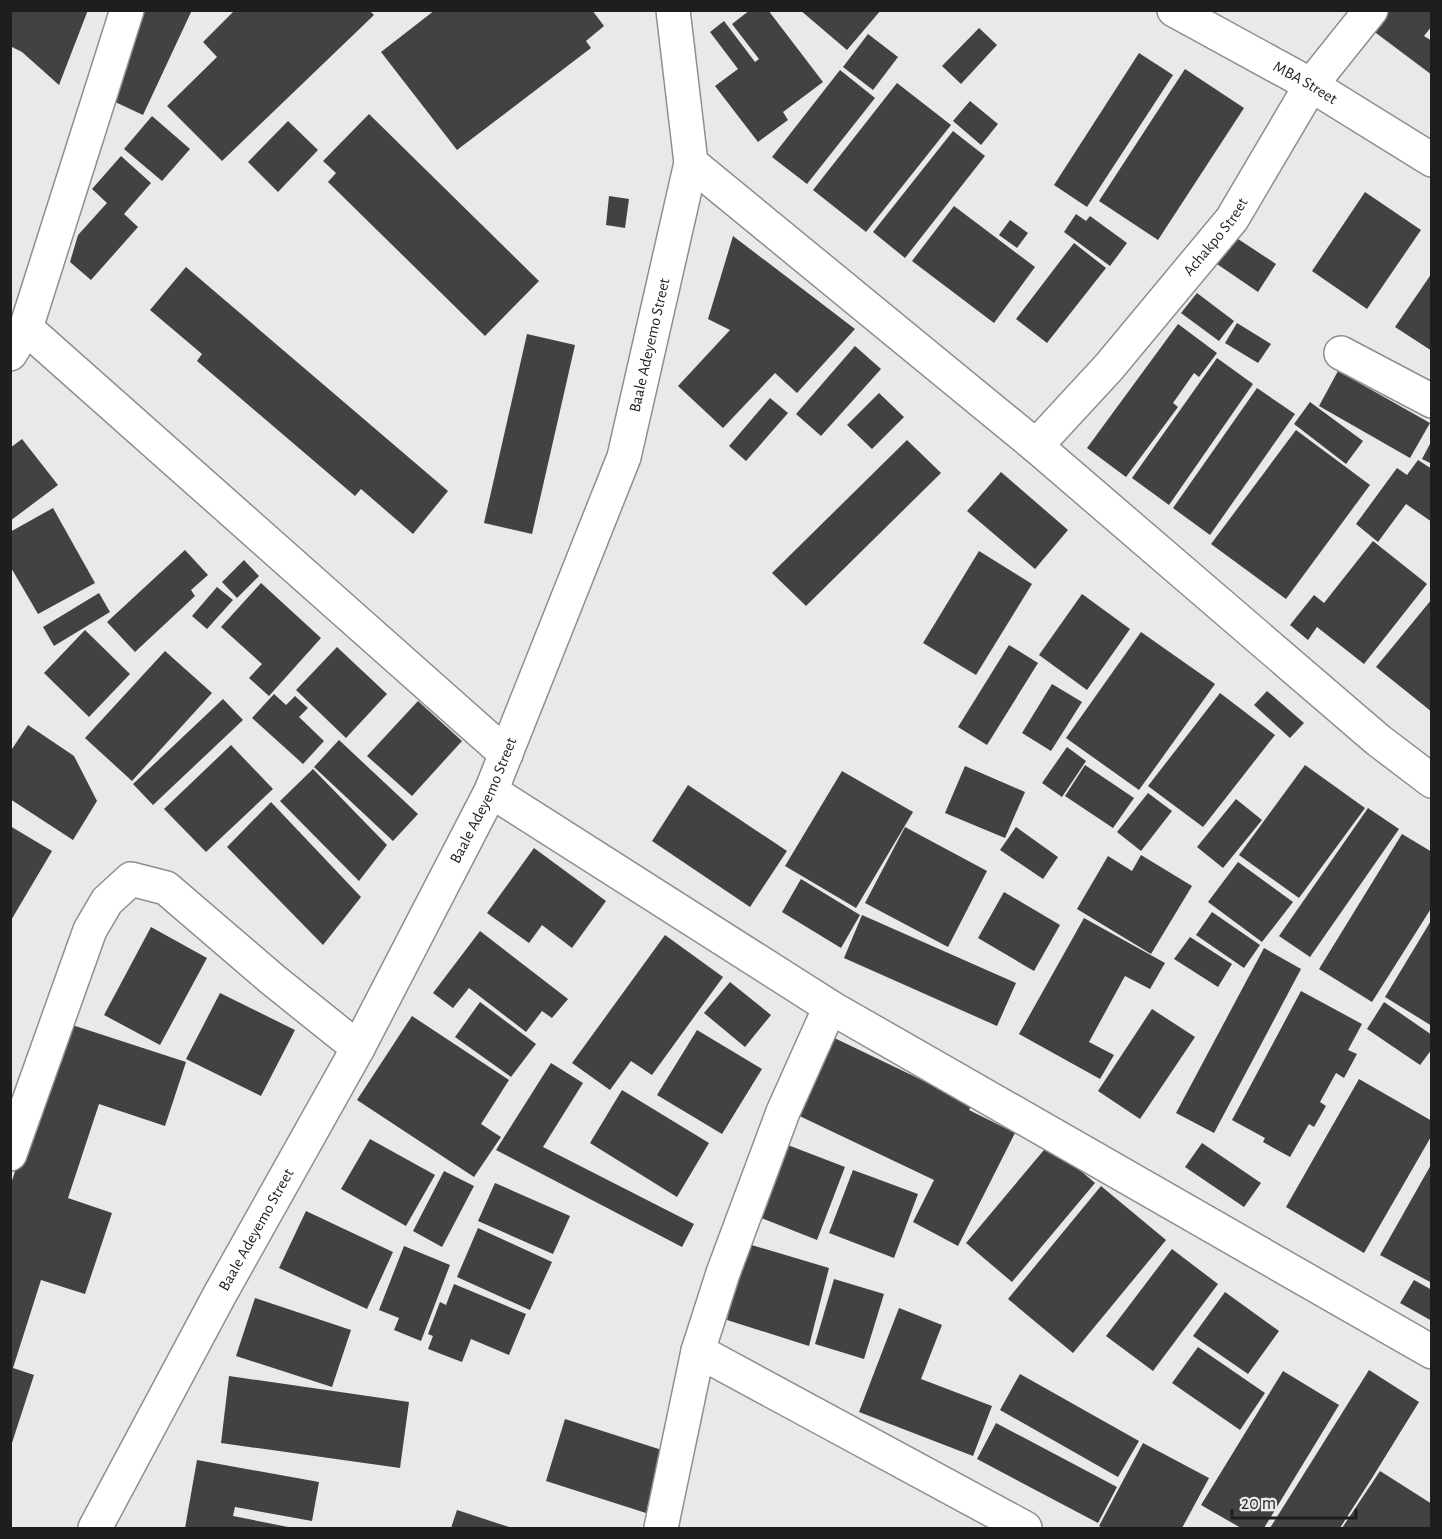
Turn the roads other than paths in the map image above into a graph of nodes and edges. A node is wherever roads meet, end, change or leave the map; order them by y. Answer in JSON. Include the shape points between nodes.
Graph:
{"nodes":[{"id":1,"x":127,"y":10,"type":"edge"},
{"id":2,"x":673,"y":10,"type":"edge"},
{"id":3,"x":1174,"y":10,"type":"edge"},
{"id":4,"x":1371,"y":10,"type":"edge"},
{"id":5,"x":1311,"y":85,"type":"junction"},
{"id":6,"x":1431,"y":160,"type":"edge"},
{"id":7,"x":692,"y":163,"type":"junction"},
{"id":8,"x":18,"y":341,"type":"edge"},
{"id":9,"x":1341,"y":354,"type":"dead end"},
{"id":10,"x":1431,"y":401,"type":"edge"},
{"id":11,"x":1036,"y":446,"type":"junction"},
{"id":12,"x":506,"y":754,"type":"junction"},
{"id":13,"x":1431,"y":781,"type":"edge"},
{"id":14,"x":491,"y":791,"type":"junction"},
{"id":15,"x":830,"y":1007,"type":"junction"},
{"id":16,"x":358,"y":1048,"type":"junction"},
{"id":17,"x":10,"y":1154,"type":"edge"},
{"id":18,"x":698,"y":1352,"type":"junction"},
{"id":19,"x":1431,"y":1352,"type":"edge"},
{"id":20,"x":95,"y":1528,"type":"edge"},
{"id":21,"x":661,"y":1528,"type":"edge"},
{"id":22,"x":1025,"y":1528,"type":"edge"}],
"edges":[{"from":1,"to":8,"type":"street"},
{"from":2,"to":7,"type":"street","name":"Baale Adeyemo Street"},
{"from":3,"to":5,"type":"street","name":"MBA Street"},
{"from":4,"to":5,"type":"street","name":"Achakpo Street"},
{"from":5,"to":6,"type":"street","name":"MBA Street"},
{"from":5,"to":11,"type":"street","name":"Achakpo Street","via":[[1232,219],[1109,367]]},
{"from":7,"to":11,"type":"street"},
{"from":7,"to":12,"type":"street","name":"Baale Adeyemo Street","via":[[624,457]]},
{"from":8,"to":12,"type":"street"},
{"from":9,"to":10,"type":"street"},
{"from":11,"to":13,"type":"street","via":[[1378,740]]},
{"from":12,"to":14,"type":"street","name":"Baale Adeyemo Street"},
{"from":14,"to":15,"type":"street"},
{"from":14,"to":16,"type":"street","name":"Baale Adeyemo Street"},
{"from":15,"to":18,"type":"street","via":[[783,1112]]},
{"from":15,"to":19,"type":"street"},
{"from":16,"to":17,"type":"street","via":[[166,888],[131,879],[107,901],[90,930]]},
{"from":16,"to":20,"type":"street","name":"Baale Adeyemo Street"},
{"from":18,"to":21,"type":"street"},
{"from":18,"to":22,"type":"street"}]}
